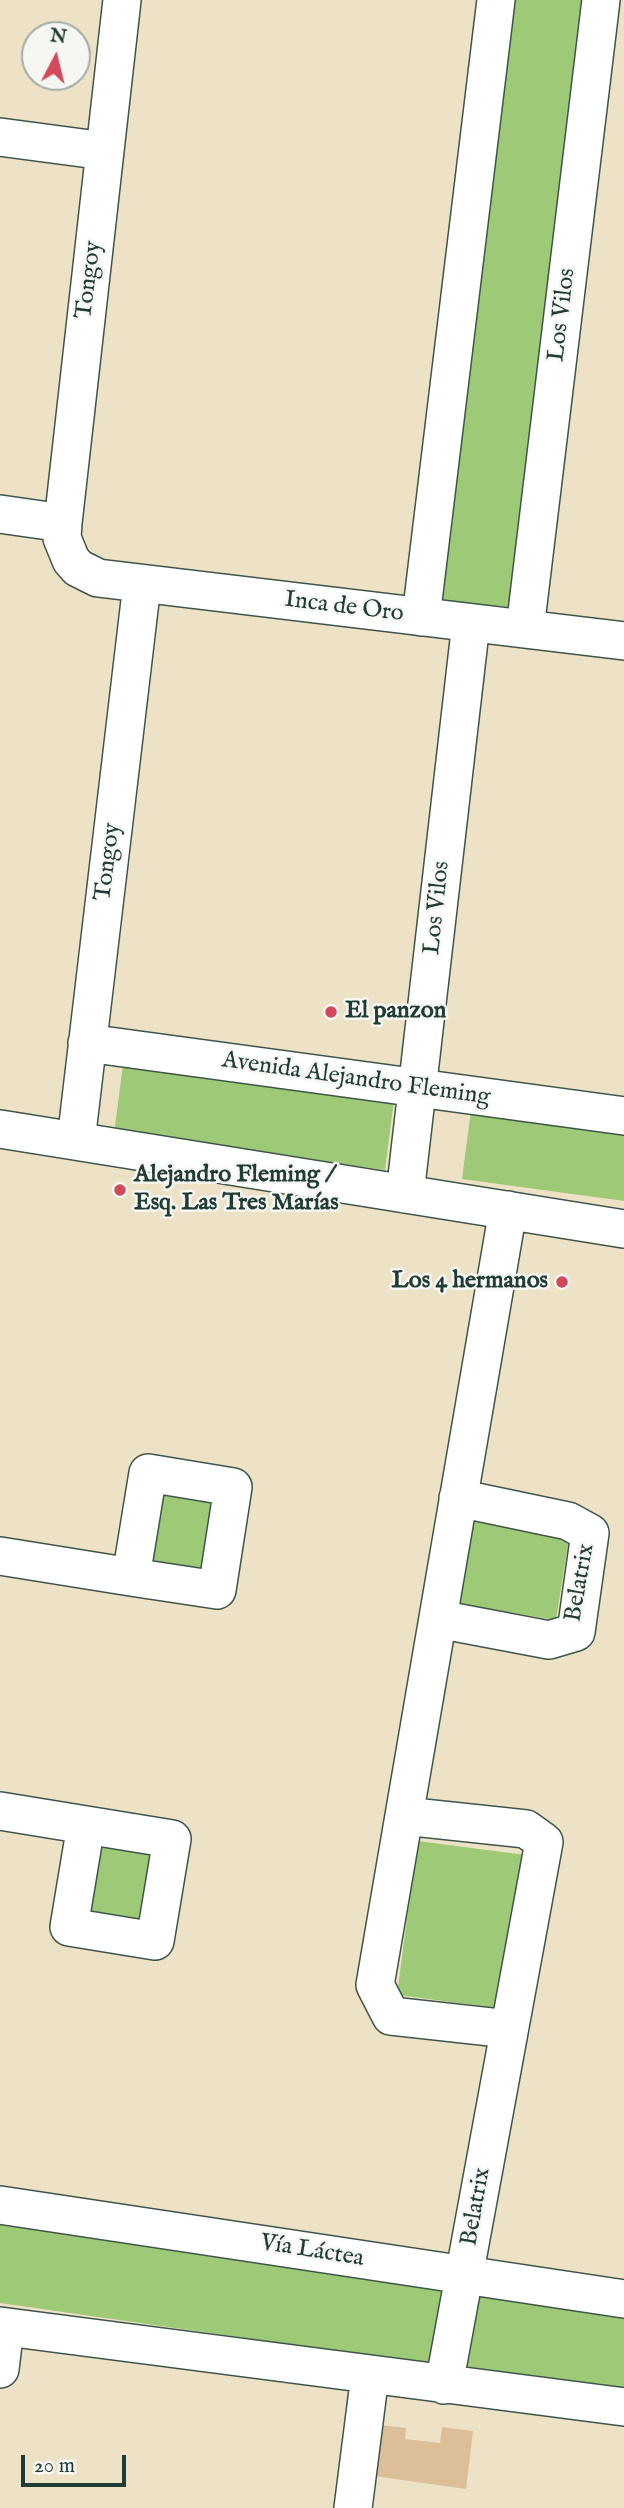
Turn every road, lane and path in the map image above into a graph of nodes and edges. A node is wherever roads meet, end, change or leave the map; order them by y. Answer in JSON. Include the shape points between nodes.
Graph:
{"nodes":[{"id":1,"x":122,"y":0,"type":"edge"},
{"id":2,"x":496,"y":0,"type":"edge"},
{"id":3,"x":601,"y":0,"type":"edge"},
{"id":4,"x":0,"y":137,"type":"edge"},
{"id":5,"x":106,"y":151,"type":"junction"},
{"id":6,"x":0,"y":514,"type":"edge"},
{"id":7,"x":63,"y":523,"type":"junction"},
{"id":8,"x":71,"y":559,"type":"joint"},
{"id":9,"x":142,"y":584,"type":"junction"},
{"id":10,"x":421,"y":617,"type":"junction"},
{"id":11,"x":471,"y":623,"type":"junction"},
{"id":12,"x":525,"y":629,"type":"junction"},
{"id":13,"x":624,"y":641,"type":"edge"},
{"id":14,"x":87,"y":1043,"type":"junction"},
{"id":15,"x":417,"y":1088,"type":"junction"},
{"id":16,"x":624,"y":1116,"type":"edge"},
{"id":17,"x":0,"y":1129,"type":"edge"},
{"id":18,"x":76,"y":1141,"type":"junction"},
{"id":19,"x":405,"y":1194,"type":"junction"},
{"id":20,"x":508,"y":1210,"type":"junction"},
{"id":21,"x":624,"y":1229,"type":"edge"},
{"id":22,"x":458,"y":1498,"type":"junction"},
{"id":23,"x":0,"y":1556,"type":"edge"},
{"id":24,"x":131,"y":1577,"type":"dead end"},
{"id":25,"x":438,"y":1619,"type":"junction"},
{"id":26,"x":0,"y":1811,"type":"edge"},
{"id":27,"x":404,"y":1816,"type":"junction"},
{"id":28,"x":86,"y":1825,"type":"dead end"},
{"id":29,"x":509,"y":2028,"type":"junction"},
{"id":30,"x":0,"y":2205,"type":"edge"},
{"id":31,"x":464,"y":2275,"type":"junction"},
{"id":32,"x":624,"y":2300,"type":"edge"},
{"id":33,"x":3,"y":2326,"type":"edge"},
{"id":34,"x":0,"y":2369,"type":"edge"},
{"id":35,"x":370,"y":2375,"type":"junction"},
{"id":36,"x":444,"y":2385,"type":"junction"},
{"id":37,"x":624,"y":2407,"type":"edge"},
{"id":38,"x":352,"y":2508,"type":"edge"}],
"edges":[{"from":1,"to":5,"type":"street","name":"Tongoy"},
{"from":2,"to":10,"type":"street"},
{"from":3,"to":12,"type":"street","name":"Los Vilos"},
{"from":4,"to":5,"type":"street"},
{"from":5,"to":7,"type":"street","name":"Tongoy"},
{"from":6,"to":7,"type":"street"},
{"from":7,"to":8,"type":"street","name":"Tongoy","via":[[62,538]]},
{"from":8,"to":9,"type":"street","name":"Inca de Oro","via":[[98,578]]},
{"from":9,"to":10,"type":"street","name":"Inca de Oro"},
{"from":9,"to":14,"type":"street","name":"Tongoy"},
{"from":10,"to":11,"type":"street","name":"Inca de Oro"},
{"from":11,"to":12,"type":"street","name":"Inca de Oro"},
{"from":11,"to":15,"type":"street","name":"Los Vilos"},
{"from":12,"to":13,"type":"street","name":"Inca de Oro"},
{"from":14,"to":15,"type":"street","name":"Avenida Alejandro Fleming"},
{"from":14,"to":18,"type":"street","name":"Tongoy"},
{"from":15,"to":16,"type":"street","name":"Avenida Alejandro Fleming"},
{"from":15,"to":19,"type":"street","name":"Los Vilos"},
{"from":17,"to":18,"type":"street"},
{"from":18,"to":19,"type":"street"},
{"from":19,"to":20,"type":"street"},
{"from":20,"to":21,"type":"street"},
{"from":20,"to":22,"type":"street"},
{"from":22,"to":25,"type":"street"},
{"from":22,"to":25,"type":"street","name":"Belatrix","via":[[568,1521],[590,1533],[576,1632],[549,1640]]},
{"from":23,"to":24,"type":"street"},
{"from":25,"to":27,"type":"street"},
{"from":26,"to":28,"type":"street"},
{"from":27,"to":29,"type":"street","via":[[375,1985],[391,2016]]},
{"from":27,"to":29,"type":"street","name":"Belatrix","via":[[526,1829],[544,1842]]},
{"from":29,"to":31,"type":"street","name":"Belatrix"},
{"from":30,"to":31,"type":"street","name":"Vía Láctea"},
{"from":31,"to":32,"type":"street","name":"Vía Láctea"},
{"from":31,"to":36,"type":"street","name":"Belatrix"},
{"from":33,"to":34,"type":"street"},
{"from":33,"to":35,"type":"street"},
{"from":35,"to":36,"type":"street"},
{"from":35,"to":38,"type":"street"},
{"from":36,"to":37,"type":"street"}]}
